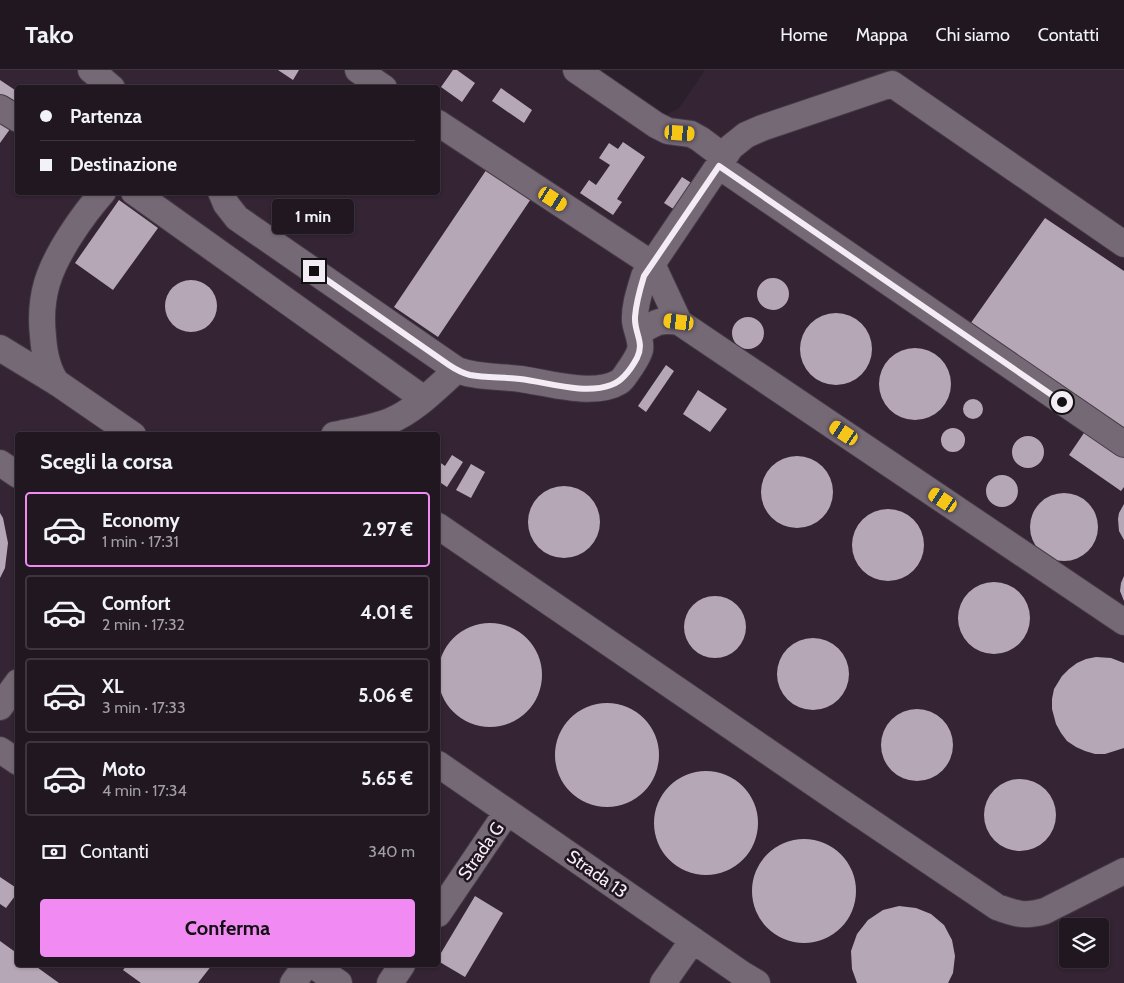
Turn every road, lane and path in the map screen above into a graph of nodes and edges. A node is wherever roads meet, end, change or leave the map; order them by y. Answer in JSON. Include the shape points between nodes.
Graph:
{"nodes":[{"id":1,"x":91,"y":70,"type":"edge"},
{"id":2,"x":358,"y":70,"type":"edge"},
{"id":3,"x":576,"y":70,"type":"edge"},
{"id":4,"x":108,"y":85,"type":"edge"},
{"id":5,"x":380,"y":85,"type":"edge"},
{"id":6,"x":0,"y":108,"type":"edge"},
{"id":7,"x":15,"y":117,"type":"edge"},
{"id":8,"x":440,"y":124,"type":"edge"},
{"id":9,"x":721,"y":162,"type":"junction"},
{"id":10,"x":101,"y":195,"type":"edge"},
{"id":11,"x":137,"y":195,"type":"edge"},
{"id":12,"x":222,"y":195,"type":"edge"},
{"id":13,"x":1124,"y":244,"type":"edge"},
{"id":14,"x":652,"y":264,"type":"junction"},
{"id":15,"x":679,"y":322,"type":"junction"},
{"id":16,"x":638,"y":334,"type":"junction"},
{"id":17,"x":0,"y":348,"type":"edge"},
{"id":18,"x":457,"y":370,"type":"junction"},
{"id":19,"x":57,"y":383,"type":"junction"},
{"id":20,"x":424,"y":399,"type":"junction"},
{"id":21,"x":129,"y":432,"type":"edge"},
{"id":22,"x":362,"y":432,"type":"edge"},
{"id":23,"x":1124,"y":444,"type":"edge"},
{"id":24,"x":0,"y":462,"type":"edge"},
{"id":25,"x":15,"y":473,"type":"edge"},
{"id":26,"x":440,"y":527,"type":"edge"},
{"id":27,"x":1124,"y":622,"type":"edge"},
{"id":28,"x":15,"y":686,"type":"edge"},
{"id":29,"x":0,"y":707,"type":"edge"},
{"id":30,"x":0,"y":750,"type":"edge"},
{"id":31,"x":15,"y":760,"type":"edge"},
{"id":32,"x":440,"y":765,"type":"edge"},
{"id":33,"x":507,"y":812,"type":"junction"},
{"id":34,"x":1124,"y":871,"type":"edge"},
{"id":35,"x":440,"y":911,"type":"edge"},
{"id":36,"x":693,"y":940,"type":"junction"},
{"id":37,"x":305,"y":967,"type":"edge"},
{"id":38,"x":316,"y":967,"type":"edge"},
{"id":39,"x":401,"y":967,"type":"edge"},
{"id":40,"x":293,"y":983,"type":"edge"},
{"id":41,"x":339,"y":983,"type":"edge"},
{"id":42,"x":390,"y":983,"type":"edge"},
{"id":43,"x":663,"y":983,"type":"edge"},
{"id":44,"x":757,"y":983,"type":"edge"}],
"edges":[{"from":1,"to":4,"type":"lane"},
{"from":2,"to":5,"type":"lane"},
{"from":3,"to":9,"type":"lane","via":[[656,125],[700,139]]},
{"from":6,"to":7,"type":"lane"},
{"from":8,"to":14,"type":"lane"},
{"from":9,"to":13,"type":"lane","via":[[731,147],[746,135],[892,84]]},
{"from":9,"to":14,"type":"lane"},
{"from":9,"to":23,"type":"lane"},
{"from":10,"to":19,"type":"lane","via":[[64,247],[47,282],[42,320],[43,343]]},
{"from":11,"to":20,"type":"lane"},
{"from":12,"to":18,"type":"lane","via":[[237,218]]},
{"from":14,"to":15,"type":"lane"},
{"from":14,"to":16,"type":"lane","via":[[639,292],[635,320]]},
{"from":15,"to":16,"type":"lane","via":[[656,322]]},
{"from":15,"to":27,"type":"lane"},
{"from":16,"to":18,"type":"lane","via":[[640,348],[628,372],[620,381],[600,388],[469,375]]},
{"from":17,"to":19,"type":"lane"},
{"from":18,"to":20,"type":"lane"},
{"from":19,"to":21,"type":"lane"},
{"from":20,"to":22,"type":"lane","via":[[405,413]]},
{"from":24,"to":25,"type":"lane"},
{"from":26,"to":34,"type":"lane","via":[[997,907],[1022,915],[1045,911]]},
{"from":28,"to":29,"type":"lane"},
{"from":30,"to":31,"type":"lane"},
{"from":32,"to":33,"type":"lane","name":"Strada 13"},
{"from":33,"to":35,"type":"lane","name":"Strada G"},
{"from":33,"to":36,"type":"lane","name":"Strada 13"},
{"from":36,"to":43,"type":"lane"},
{"from":36,"to":44,"type":"lane","name":"Strada 13"},
{"from":37,"to":40,"type":"lane"},
{"from":38,"to":41,"type":"lane"},
{"from":39,"to":42,"type":"lane"}]}
